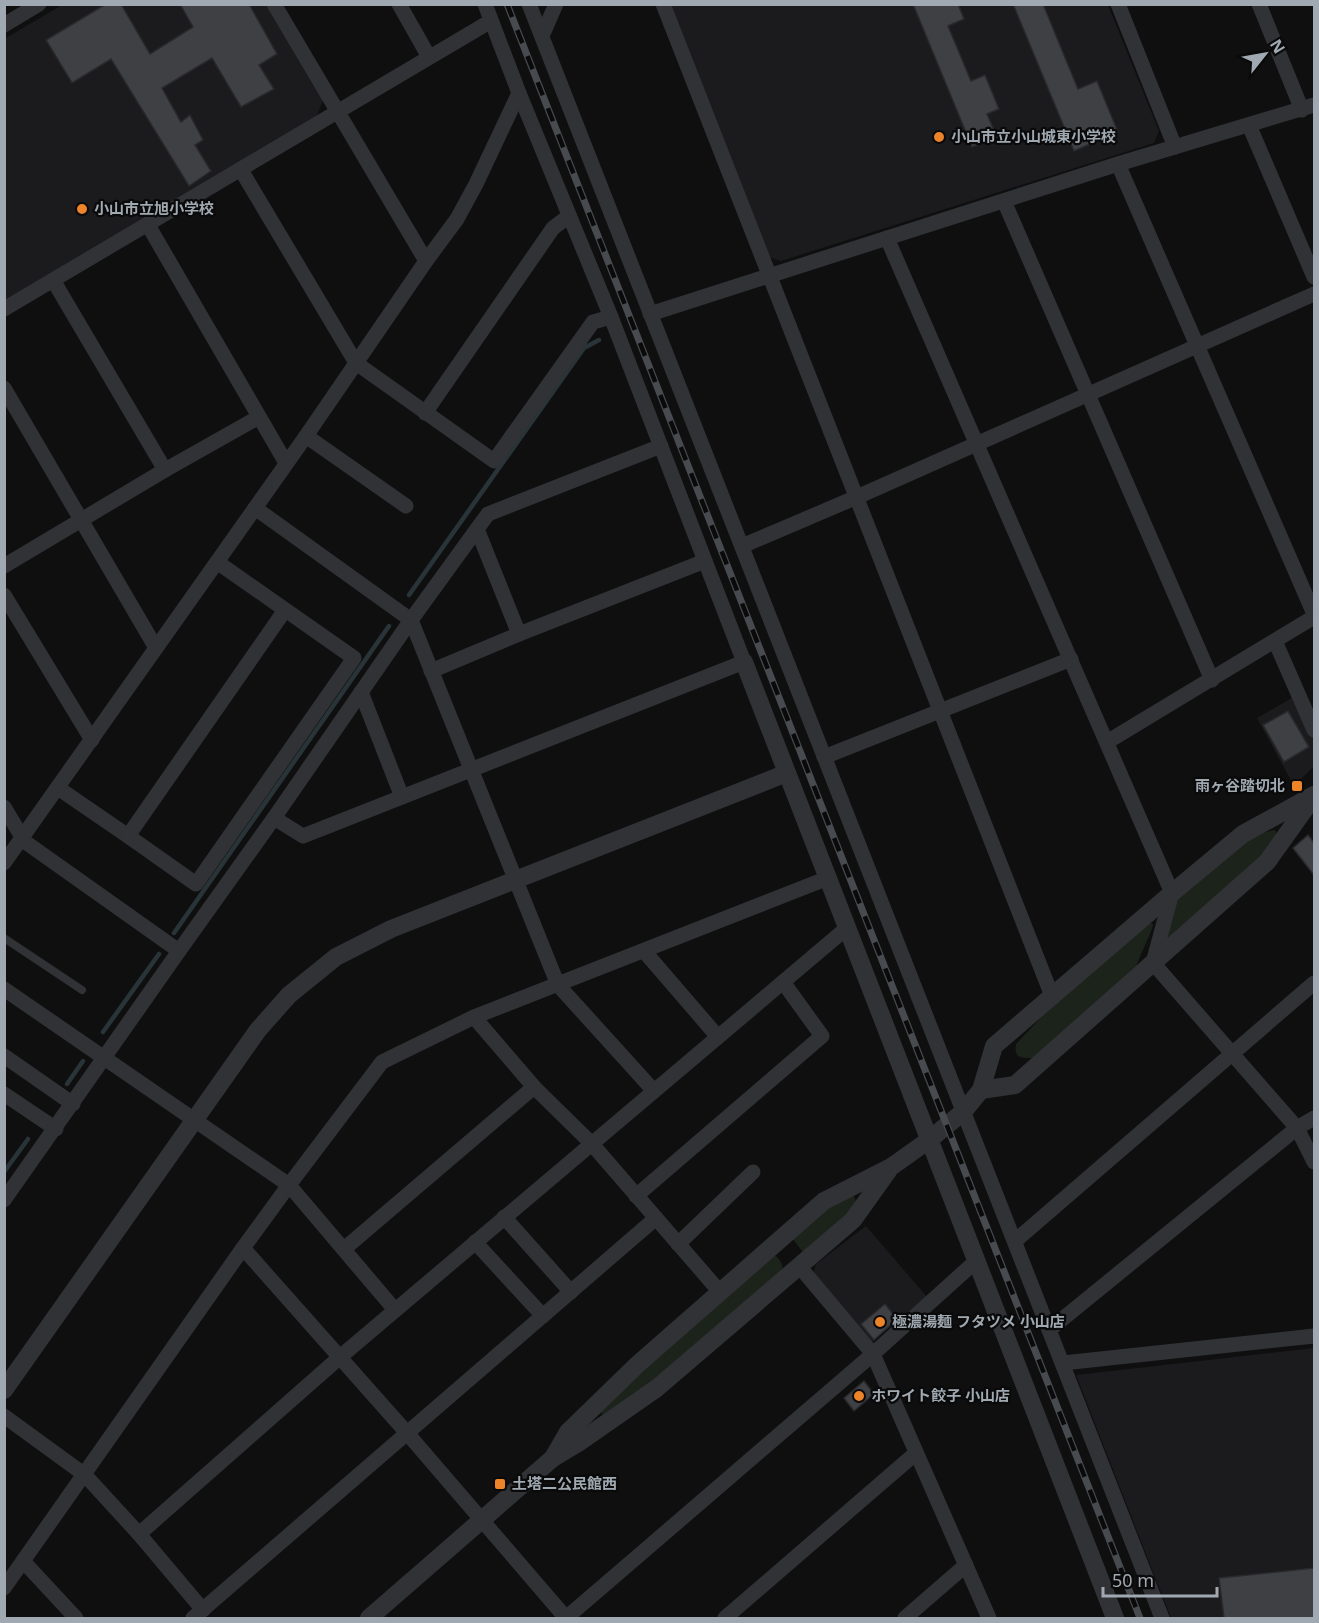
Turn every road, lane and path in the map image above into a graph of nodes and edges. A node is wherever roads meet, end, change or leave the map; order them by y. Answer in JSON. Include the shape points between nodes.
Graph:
{"nodes":[{"id":1,"x":39,"y":4,"type":"edge"},
{"id":2,"x":274,"y":4,"type":"edge"},
{"id":3,"x":399,"y":4,"type":"edge"},
{"id":4,"x":485,"y":4,"type":"edge"},
{"id":5,"x":529,"y":4,"type":"edge"},
{"id":6,"x":556,"y":4,"type":"edge"},
{"id":7,"x":663,"y":4,"type":"edge"},
{"id":8,"x":1118,"y":4,"type":"edge"},
{"id":9,"x":1259,"y":4,"type":"edge"},
{"id":10,"x":491,"y":21,"type":"junction"},
{"id":11,"x":4,"y":25,"type":"edge"},
{"id":12,"x":542,"y":36,"type":"junction"},
{"id":13,"x":429,"y":57,"type":"junction"},
{"id":14,"x":519,"y":93,"type":"junction"},
{"id":15,"x":1308,"y":107,"type":"edge"},
{"id":16,"x":338,"y":112,"type":"junction"},
{"id":17,"x":1249,"y":125,"type":"junction"},
{"id":18,"x":1176,"y":147,"type":"junction"},
{"id":19,"x":1118,"y":164,"type":"junction"},
{"id":20,"x":241,"y":170,"type":"junction"},
{"id":21,"x":1004,"y":201,"type":"junction"},
{"id":22,"x":569,"y":216,"type":"junction"},
{"id":23,"x":148,"y":225,"type":"junction"},
{"id":24,"x":887,"y":238,"type":"junction"},
{"id":25,"x":426,"y":261,"type":"junction"},
{"id":26,"x":769,"y":276,"type":"junction"},
{"id":27,"x":1314,"y":278,"type":"edge"},
{"id":28,"x":53,"y":280,"type":"junction"},
{"id":29,"x":1314,"y":294,"type":"edge"},
{"id":30,"x":4,"y":309,"type":"edge"},
{"id":31,"x":650,"y":314,"type":"junction"},
{"id":32,"x":611,"y":317,"type":"junction"},
{"id":33,"x":1197,"y":346,"type":"junction"},
{"id":34,"x":356,"y":363,"type":"junction"},
{"id":35,"x":4,"y":388,"type":"edge"},
{"id":36,"x":1089,"y":394,"type":"junction"},
{"id":37,"x":425,"y":413,"type":"junction"},
{"id":38,"x":259,"y":417,"type":"junction"},
{"id":39,"x":306,"y":436,"type":"junction"},
{"id":40,"x":977,"y":445,"type":"junction"},
{"id":41,"x":661,"y":446,"type":"junction"},
{"id":42,"x":286,"y":463,"type":"junction"},
{"id":43,"x":165,"y":470,"type":"junction"},
{"id":44,"x":857,"y":497,"type":"junction"},
{"id":45,"x":406,"y":506,"type":"dead end"},
{"id":46,"x":255,"y":508,"type":"junction"},
{"id":47,"x":81,"y":520,"type":"junction"},
{"id":48,"x":477,"y":529,"type":"junction"},
{"id":49,"x":742,"y":546,"type":"junction"},
{"id":50,"x":705,"y":561,"type":"junction"},
{"id":51,"x":217,"y":562,"type":"junction"},
{"id":52,"x":4,"y":566,"type":"edge"},
{"id":53,"x":4,"y":595,"type":"edge"},
{"id":54,"x":285,"y":610,"type":"junction"},
{"id":55,"x":1314,"y":616,"type":"edge"},
{"id":56,"x":411,"y":621,"type":"junction"},
{"id":57,"x":519,"y":634,"type":"junction"},
{"id":58,"x":1275,"y":641,"type":"junction"},
{"id":59,"x":156,"y":648,"type":"junction"},
{"id":60,"x":1071,"y":659,"type":"junction"},
{"id":61,"x":744,"y":662,"type":"junction"},
{"id":62,"x":431,"y":671,"type":"junction"},
{"id":63,"x":1212,"y":680,"type":"junction"},
{"id":64,"x":361,"y":692,"type":"junction"},
{"id":65,"x":940,"y":711,"type":"junction"},
{"id":66,"x":1314,"y":730,"type":"edge"},
{"id":67,"x":92,"y":740,"type":"junction"},
{"id":68,"x":1107,"y":742,"type":"junction"},
{"id":69,"x":824,"y":757,"type":"junction"},
{"id":70,"x":472,"y":770,"type":"junction"},
{"id":71,"x":787,"y":773,"type":"junction"},
{"id":72,"x":58,"y":788,"type":"junction"},
{"id":73,"x":1314,"y":795,"type":"edge"},
{"id":74,"x":402,"y":797,"type":"junction"},
{"id":75,"x":4,"y":807,"type":"edge"},
{"id":76,"x":274,"y":818,"type":"junction"},
{"id":77,"x":128,"y":836,"type":"junction"},
{"id":78,"x":22,"y":838,"type":"junction"},
{"id":79,"x":4,"y":863,"type":"edge"},
{"id":80,"x":828,"y":879,"type":"junction"},
{"id":81,"x":516,"y":880,"type":"junction"},
{"id":82,"x":1172,"y":892,"type":"junction"},
{"id":83,"x":848,"y":927,"type":"junction"},
{"id":84,"x":4,"y":938,"type":"edge"},
{"id":85,"x":179,"y":951,"type":"junction"},
{"id":86,"x":644,"y":951,"type":"junction"},
{"id":87,"x":1153,"y":963,"type":"junction"},
{"id":88,"x":783,"y":982,"type":"junction"},
{"id":89,"x":1314,"y":983,"type":"edge"},
{"id":90,"x":558,"y":986,"type":"junction"},
{"id":91,"x":4,"y":989,"type":"edge"},
{"id":92,"x":82,"y":990,"type":"dead end"},
{"id":93,"x":1052,"y":996,"type":"junction"},
{"id":94,"x":474,"y":1017,"type":"junction"},
{"id":95,"x":718,"y":1037,"type":"junction"},
{"id":96,"x":1233,"y":1053,"type":"junction"},
{"id":97,"x":4,"y":1056,"type":"edge"},
{"id":98,"x":105,"y":1058,"type":"junction"},
{"id":99,"x":534,"y":1087,"type":"junction"},
{"id":100,"x":654,"y":1090,"type":"junction"},
{"id":101,"x":981,"y":1090,"type":"junction"},
{"id":102,"x":4,"y":1094,"type":"edge"},
{"id":103,"x":73,"y":1104,"type":"junction"},
{"id":104,"x":963,"y":1112,"type":"junction"},
{"id":105,"x":1314,"y":1118,"type":"edge"},
{"id":106,"x":195,"y":1120,"type":"junction"},
{"id":107,"x":56,"y":1128,"type":"junction"},
{"id":108,"x":1297,"y":1128,"type":"junction"},
{"id":109,"x":929,"y":1140,"type":"junction"},
{"id":110,"x":591,"y":1143,"type":"junction"},
{"id":111,"x":1314,"y":1162,"type":"edge"},
{"id":112,"x":891,"y":1167,"type":"junction"},
{"id":113,"x":753,"y":1172,"type":"dead end"},
{"id":114,"x":289,"y":1185,"type":"junction"},
{"id":115,"x":636,"y":1196,"type":"junction"},
{"id":116,"x":4,"y":1200,"type":"edge"},
{"id":117,"x":504,"y":1217,"type":"junction"},
{"id":118,"x":656,"y":1218,"type":"junction"},
{"id":119,"x":1015,"y":1241,"type":"junction"},
{"id":120,"x":476,"y":1242,"type":"junction"},
{"id":121,"x":678,"y":1244,"type":"junction"},
{"id":122,"x":243,"y":1248,"type":"junction"},
{"id":123,"x":344,"y":1249,"type":"junction"},
{"id":124,"x":976,"y":1261,"type":"junction"},
{"id":125,"x":799,"y":1266,"type":"junction"},
{"id":126,"x":571,"y":1292,"type":"junction"},
{"id":127,"x":720,"y":1292,"type":"junction"},
{"id":128,"x":395,"y":1310,"type":"junction"},
{"id":129,"x":543,"y":1316,"type":"junction"},
{"id":130,"x":1049,"y":1330,"type":"junction"},
{"id":131,"x":1314,"y":1336,"type":"edge"},
{"id":132,"x":873,"y":1354,"type":"junction"},
{"id":133,"x":340,"y":1357,"type":"junction"},
{"id":134,"x":1063,"y":1363,"type":"junction"},
{"id":135,"x":4,"y":1390,"type":"edge"},
{"id":136,"x":4,"y":1416,"type":"edge"},
{"id":137,"x":407,"y":1433,"type":"junction"},
{"id":138,"x":916,"y":1454,"type":"junction"},
{"id":139,"x":553,"y":1458,"type":"junction"},
{"id":140,"x":85,"y":1475,"type":"junction"},
{"id":141,"x":482,"y":1520,"type":"junction"},
{"id":142,"x":139,"y":1534,"type":"junction"},
{"id":143,"x":23,"y":1561,"type":"junction"},
{"id":144,"x":966,"y":1565,"type":"junction"},
{"id":145,"x":4,"y":1588,"type":"edge"},
{"id":146,"x":198,"y":1614,"type":"edge"},
{"id":147,"x":1111,"y":1617,"type":"edge"},
{"id":148,"x":76,"y":1618,"type":"edge"},
{"id":149,"x":369,"y":1618,"type":"edge"},
{"id":150,"x":566,"y":1618,"type":"edge"},
{"id":151,"x":725,"y":1618,"type":"edge"},
{"id":152,"x":905,"y":1618,"type":"edge"},
{"id":153,"x":989,"y":1618,"type":"edge"},
{"id":154,"x":1162,"y":1618,"type":"edge"}],
"edges":[{"from":1,"to":11,"type":"street"},
{"from":2,"to":16,"type":"street"},
{"from":3,"to":13,"type":"street"},
{"from":4,"to":10,"type":"street"},
{"from":5,"to":12,"type":"street"},
{"from":6,"to":12,"type":"street"},
{"from":7,"to":26,"type":"street"},
{"from":8,"to":18,"type":"street"},
{"from":9,"to":15,"type":"street"},
{"from":10,"to":13,"type":"street"},
{"from":10,"to":14,"type":"street"},
{"from":12,"to":31,"type":"street"},
{"from":13,"to":16,"type":"street"},
{"from":14,"to":22,"type":"street"},
{"from":14,"to":25,"type":"street","via":[[457,219]]},
{"from":15,"to":17,"type":"street"},
{"from":16,"to":20,"type":"street"},
{"from":16,"to":25,"type":"street"},
{"from":17,"to":18,"type":"street"},
{"from":17,"to":27,"type":"street"},
{"from":18,"to":19,"type":"street"},
{"from":19,"to":21,"type":"street"},
{"from":19,"to":33,"type":"street"},
{"from":20,"to":23,"type":"street"},
{"from":20,"to":34,"type":"street"},
{"from":21,"to":24,"type":"street"},
{"from":21,"to":36,"type":"street"},
{"from":22,"to":32,"type":"street"},
{"from":22,"to":37,"type":"street","via":[[553,228]]},
{"from":23,"to":28,"type":"street"},
{"from":23,"to":38,"type":"street"},
{"from":24,"to":26,"type":"street"},
{"from":24,"to":40,"type":"street"},
{"from":25,"to":34,"type":"street"},
{"from":26,"to":31,"type":"street"},
{"from":26,"to":44,"type":"street"},
{"from":28,"to":30,"type":"street"},
{"from":28,"to":43,"type":"street"},
{"from":29,"to":33,"type":"street"},
{"from":31,"to":49,"type":"street"},
{"from":32,"to":37,"type":"street","via":[[593,322],[494,461]]},
{"from":32,"to":41,"type":"street"},
{"from":33,"to":36,"type":"street"},
{"from":33,"to":55,"type":"street"},
{"from":34,"to":37,"type":"street"},
{"from":34,"to":39,"type":"street"},
{"from":35,"to":47,"type":"street"},
{"from":36,"to":40,"type":"street"},
{"from":36,"to":63,"type":"street"},
{"from":38,"to":42,"type":"street"},
{"from":38,"to":43,"type":"street"},
{"from":39,"to":42,"type":"street"},
{"from":39,"to":45,"type":"street"},
{"from":40,"to":44,"type":"street"},
{"from":40,"to":60,"type":"street"},
{"from":41,"to":48,"type":"street","via":[[488,514]]},
{"from":41,"to":50,"type":"street"},
{"from":42,"to":46,"type":"street"},
{"from":43,"to":47,"type":"street"},
{"from":44,"to":49,"type":"street"},
{"from":44,"to":65,"type":"street"},
{"from":46,"to":51,"type":"street"},
{"from":46,"to":56,"type":"street"},
{"from":47,"to":52,"type":"street"},
{"from":47,"to":59,"type":"street"},
{"from":48,"to":56,"type":"street"},
{"from":48,"to":57,"type":"street"},
{"from":49,"to":69,"type":"street"},
{"from":50,"to":57,"type":"street"},
{"from":50,"to":61,"type":"street"},
{"from":51,"to":54,"type":"street"},
{"from":51,"to":59,"type":"street"},
{"from":53,"to":67,"type":"street"},
{"from":54,"to":77,"type":"street"},
{"from":54,"to":77,"type":"street","via":[[354,658],[196,884]]},
{"from":55,"to":58,"type":"street"},
{"from":56,"to":62,"type":"street"},
{"from":56,"to":64,"type":"street"},
{"from":57,"to":62,"type":"street"},
{"from":58,"to":63,"type":"street"},
{"from":58,"to":66,"type":"street"},
{"from":59,"to":67,"type":"street"},
{"from":60,"to":65,"type":"street"},
{"from":60,"to":68,"type":"street"},
{"from":61,"to":70,"type":"street"},
{"from":61,"to":71,"type":"street"},
{"from":62,"to":70,"type":"street"},
{"from":63,"to":68,"type":"street"},
{"from":64,"to":74,"type":"street"},
{"from":64,"to":76,"type":"street"},
{"from":65,"to":69,"type":"street"},
{"from":65,"to":93,"type":"street"},
{"from":67,"to":72,"type":"street"},
{"from":68,"to":82,"type":"street"},
{"from":69,"to":104,"type":"street"},
{"from":70,"to":74,"type":"street"},
{"from":70,"to":81,"type":"street"},
{"from":71,"to":80,"type":"street"},
{"from":71,"to":81,"type":"street"},
{"from":72,"to":77,"type":"street"},
{"from":72,"to":78,"type":"street"},
{"from":73,"to":82,"type":"street","via":[[1243,834]]},
{"from":73,"to":87,"type":"street","via":[[1267,862]]},
{"from":74,"to":76,"type":"street","via":[[303,836]]},
{"from":75,"to":78,"type":"street"},
{"from":76,"to":85,"type":"street"},
{"from":78,"to":79,"type":"street"},
{"from":78,"to":85,"type":"street"},
{"from":80,"to":83,"type":"street"},
{"from":80,"to":86,"type":"street"},
{"from":81,"to":90,"type":"street"},
{"from":81,"to":106,"type":"street","via":[[391,929],[336,957],[289,994],[273,1012]]},
{"from":82,"to":87,"type":"street"},
{"from":82,"to":93,"type":"street"},
{"from":83,"to":88,"type":"street"},
{"from":83,"to":109,"type":"street"},
{"from":84,"to":92,"type":"lane"},
{"from":85,"to":98,"type":"street"},
{"from":86,"to":90,"type":"street"},
{"from":86,"to":95,"type":"street"},
{"from":87,"to":96,"type":"street"},
{"from":87,"to":101,"type":"street","via":[[1015,1085]]},
{"from":88,"to":95,"type":"street"},
{"from":88,"to":115,"type":"street","via":[[822,1036]]},
{"from":89,"to":96,"type":"street"},
{"from":90,"to":94,"type":"street"},
{"from":90,"to":100,"type":"street"},
{"from":91,"to":98,"type":"street"},
{"from":93,"to":101,"type":"street","via":[[993,1046]]},
{"from":94,"to":99,"type":"street"},
{"from":94,"to":114,"type":"street","via":[[382,1062]]},
{"from":95,"to":100,"type":"street"},
{"from":96,"to":108,"type":"street"},
{"from":96,"to":119,"type":"street"},
{"from":97,"to":103,"type":"street"},
{"from":98,"to":103,"type":"street"},
{"from":98,"to":106,"type":"street"},
{"from":99,"to":110,"type":"street"},
{"from":99,"to":123,"type":"street"},
{"from":100,"to":110,"type":"street"},
{"from":101,"to":104,"type":"street"},
{"from":102,"to":107,"type":"street"},
{"from":103,"to":107,"type":"street"},
{"from":104,"to":109,"type":"street"},
{"from":104,"to":119,"type":"street"},
{"from":105,"to":108,"type":"street"},
{"from":106,"to":114,"type":"street"},
{"from":106,"to":135,"type":"street"},
{"from":107,"to":116,"type":"street"},
{"from":108,"to":111,"type":"street"},
{"from":108,"to":130,"type":"street"},
{"from":109,"to":112,"type":"street"},
{"from":109,"to":124,"type":"street"},
{"from":110,"to":115,"type":"street"},
{"from":110,"to":117,"type":"street"},
{"from":112,"to":125,"type":"street","via":[[853,1220]]},
{"from":112,"to":127,"type":"street","via":[[824,1201]]},
{"from":113,"to":121,"type":"street"},
{"from":114,"to":122,"type":"street"},
{"from":114,"to":123,"type":"street"},
{"from":115,"to":118,"type":"street"},
{"from":117,"to":120,"type":"street"},
{"from":117,"to":126,"type":"street"},
{"from":118,"to":121,"type":"street"},
{"from":118,"to":126,"type":"street"},
{"from":119,"to":130,"type":"street"},
{"from":120,"to":128,"type":"street"},
{"from":120,"to":129,"type":"street"},
{"from":121,"to":127,"type":"street"},
{"from":122,"to":133,"type":"street"},
{"from":122,"to":140,"type":"street"},
{"from":123,"to":128,"type":"street"},
{"from":124,"to":132,"type":"street"},
{"from":124,"to":147,"type":"street"},
{"from":125,"to":132,"type":"street"},
{"from":125,"to":139,"type":"street","via":[[657,1388]]},
{"from":126,"to":129,"type":"street"},
{"from":127,"to":139,"type":"street","via":[[568,1432]]},
{"from":128,"to":133,"type":"street"},
{"from":129,"to":137,"type":"street"},
{"from":130,"to":134,"type":"street"},
{"from":131,"to":134,"type":"street"},
{"from":132,"to":138,"type":"street"},
{"from":132,"to":150,"type":"street"},
{"from":133,"to":137,"type":"street"},
{"from":133,"to":142,"type":"street"},
{"from":134,"to":154,"type":"street"},
{"from":136,"to":140,"type":"street"},
{"from":137,"to":141,"type":"street"},
{"from":137,"to":146,"type":"street"},
{"from":138,"to":144,"type":"street"},
{"from":138,"to":151,"type":"street"},
{"from":139,"to":141,"type":"street"},
{"from":140,"to":142,"type":"street"},
{"from":140,"to":143,"type":"street"},
{"from":141,"to":149,"type":"street"},
{"from":141,"to":150,"type":"street"},
{"from":142,"to":146,"type":"street"},
{"from":143,"to":145,"type":"street"},
{"from":143,"to":148,"type":"street"},
{"from":144,"to":152,"type":"street"},
{"from":144,"to":153,"type":"street"}]}
